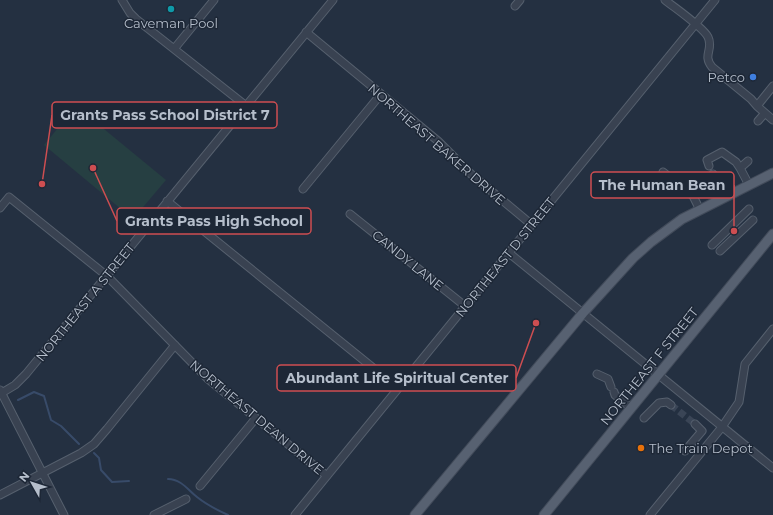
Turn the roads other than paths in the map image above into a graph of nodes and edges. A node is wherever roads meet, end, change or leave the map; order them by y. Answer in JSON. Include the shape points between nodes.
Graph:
{"nodes":[{"id":1,"x":122,"y":0,"type":"edge"},
{"id":2,"x":214,"y":0,"type":"edge"},
{"id":3,"x":333,"y":0,"type":"edge"},
{"id":4,"x":665,"y":0,"type":"edge"},
{"id":5,"x":715,"y":0,"type":"edge"},
{"id":6,"x":695,"y":24,"type":"junction"},
{"id":7,"x":306,"y":32,"type":"junction"},
{"id":8,"x":174,"y":49,"type":"junction"},
{"id":9,"x":773,"y":86,"type":"edge"},
{"id":10,"x":381,"y":94,"type":"junction"},
{"id":11,"x":245,"y":105,"type":"junction"},
{"id":12,"x":757,"y":106,"type":"junction"},
{"id":13,"x":765,"y":113,"type":"junction"},
{"id":14,"x":758,"y":120,"type":"dead end"},
{"id":15,"x":773,"y":120,"type":"edge"},
{"id":16,"x":748,"y":161,"type":"dead end"},
{"id":17,"x":709,"y":166,"type":"dead end"},
{"id":18,"x":740,"y":168,"type":"junction"},
{"id":19,"x":663,"y":172,"type":"dead end"},
{"id":20,"x":773,"y":173,"type":"edge"},
{"id":21,"x":749,"y":185,"type":"junction"},
{"id":22,"x":303,"y":189,"type":"dead end"},
{"id":23,"x":167,"y":201,"type":"junction"},
{"id":24,"x":0,"y":208,"type":"edge"},
{"id":25,"x":749,"y":209,"type":"dead end"},
{"id":26,"x":700,"y":210,"type":"junction"},
{"id":27,"x":350,"y":214,"type":"dead end"},
{"id":28,"x":753,"y":220,"type":"dead end"},
{"id":29,"x":532,"y":225,"type":"junction"},
{"id":30,"x":773,"y":234,"type":"edge"},
{"id":31,"x":712,"y":245,"type":"dead end"},
{"id":32,"x":720,"y":251,"type":"dead end"},
{"id":33,"x":509,"y":253,"type":"junction"},
{"id":34,"x":106,"y":276,"type":"junction"},
{"id":35,"x":465,"y":306,"type":"junction"},
{"id":36,"x":583,"y":313,"type":"junction"},
{"id":37,"x":773,"y":329,"type":"edge"},
{"id":38,"x":175,"y":345,"type":"junction"},
{"id":39,"x":597,"y":374,"type":"dead end"},
{"id":40,"x":658,"y":375,"type":"junction"},
{"id":41,"x":398,"y":388,"type":"junction"},
{"id":42,"x":0,"y":392,"type":"edge"},
{"id":43,"x":671,"y":405,"type":"dead end"},
{"id":44,"x":631,"y":408,"type":"junction"},
{"id":45,"x":256,"y":418,"type":"junction"},
{"id":46,"x":644,"y":418,"type":"dead end"},
{"id":47,"x":695,"y":424,"type":"dead end"},
{"id":48,"x":722,"y":427,"type":"junction"},
{"id":49,"x":685,"y":451,"type":"dead end"},
{"id":50,"x":773,"y":468,"type":"edge"},
{"id":51,"x":42,"y":474,"type":"junction"},
{"id":52,"x":327,"y":476,"type":"junction"},
{"id":53,"x":200,"y":486,"type":"dead end"},
{"id":54,"x":0,"y":495,"type":"edge"},
{"id":55,"x":186,"y":499,"type":"dead end"},
{"id":56,"x":62,"y":514,"type":"edge"},
{"id":57,"x":154,"y":515,"type":"edge"},
{"id":58,"x":295,"y":515,"type":"edge"},
{"id":59,"x":415,"y":515,"type":"edge"},
{"id":60,"x":544,"y":515,"type":"edge"},
{"id":61,"x":650,"y":515,"type":"edge"}],
"edges":[{"from":1,"to":8,"type":"street","via":[[136,19]]},
{"from":2,"to":8,"type":"street"},
{"from":3,"to":7,"type":"street","name":"NORTHEAST A STREET"},
{"from":4,"to":6,"type":"street"},
{"from":5,"to":6,"type":"street","name":"NORTHEAST D STREET"},
{"from":6,"to":12,"type":"street","via":[[709,40],[708,62]]},
{"from":6,"to":29,"type":"street","name":"NORTHEAST D STREET"},
{"from":7,"to":10,"type":"street","name":"NORTHEAST BAKER DRIVE"},
{"from":7,"to":11,"type":"street","name":"NORTHEAST A STREET"},
{"from":8,"to":11,"type":"street"},
{"from":9,"to":12,"type":"street"},
{"from":10,"to":22,"type":"street"},
{"from":10,"to":29,"type":"street","name":"NORTHEAST BAKER DRIVE"},
{"from":11,"to":23,"type":"street","name":"NORTHEAST A STREET"},
{"from":12,"to":13,"type":"street"},
{"from":13,"to":14,"type":"street"},
{"from":13,"to":15,"type":"street"},
{"from":16,"to":18,"type":"street"},
{"from":17,"to":18,"type":"street","via":[[707,160],[722,152]]},
{"from":18,"to":21,"type":"street"},
{"from":19,"to":26,"type":"street","via":[[693,196]]},
{"from":20,"to":21,"type":"main road"},
{"from":21,"to":26,"type":"main road"},
{"from":23,"to":34,"type":"street","name":"NORTHEAST A STREET"},
{"from":23,"to":41,"type":"street"},
{"from":24,"to":34,"type":"street","name":"NORTHEAST DEAN DRIVE","via":[[9,197]]},
{"from":25,"to":31,"type":"street"},
{"from":26,"to":36,"type":"main road","via":[[651,242],[622,269]]},
{"from":27,"to":35,"type":"street","name":"CANDY LANE"},
{"from":28,"to":32,"type":"street"},
{"from":29,"to":33,"type":"street","name":"NORTHEAST D STREET"},
{"from":30,"to":40,"type":"main road","name":"NORTHEAST F STREET"},
{"from":33,"to":35,"type":"street","name":"NORTHEAST D STREET"},
{"from":33,"to":36,"type":"street"},
{"from":34,"to":38,"type":"street","name":"NORTHEAST DEAN DRIVE"},
{"from":34,"to":42,"type":"street","name":"NORTHEAST A STREET","via":[[26,374],[15,385]]},
{"from":35,"to":41,"type":"street","name":"NORTHEAST D STREET"},
{"from":36,"to":40,"type":"street"},
{"from":36,"to":59,"type":"main road"},
{"from":37,"to":48,"type":"street","via":[[745,364],[739,402]]},
{"from":38,"to":45,"type":"street","name":"NORTHEAST DEAN DRIVE","via":[[208,379]]},
{"from":38,"to":51,"type":"street","via":[[94,444]]},
{"from":39,"to":44,"type":"street","via":[[608,379],[615,395]]},
{"from":40,"to":44,"type":"main road","name":"NORTHEAST F STREET"},
{"from":40,"to":48,"type":"street"},
{"from":41,"to":52,"type":"street","name":"NORTHEAST D STREET"},
{"from":42,"to":51,"type":"street"},
{"from":43,"to":46,"type":"street","via":[[667,402],[659,403]]},
{"from":44,"to":60,"type":"main road","name":"NORTHEAST F STREET"},
{"from":45,"to":52,"type":"street","name":"NORTHEAST DEAN DRIVE"},
{"from":45,"to":53,"type":"street"},
{"from":47,"to":49,"type":"street","via":[[702,431]]},
{"from":48,"to":50,"type":"street"},
{"from":48,"to":61,"type":"street"},
{"from":51,"to":54,"type":"street"},
{"from":51,"to":56,"type":"street"},
{"from":52,"to":58,"type":"street","name":"NORTHEAST D STREET"},
{"from":55,"to":57,"type":"street"}]}
